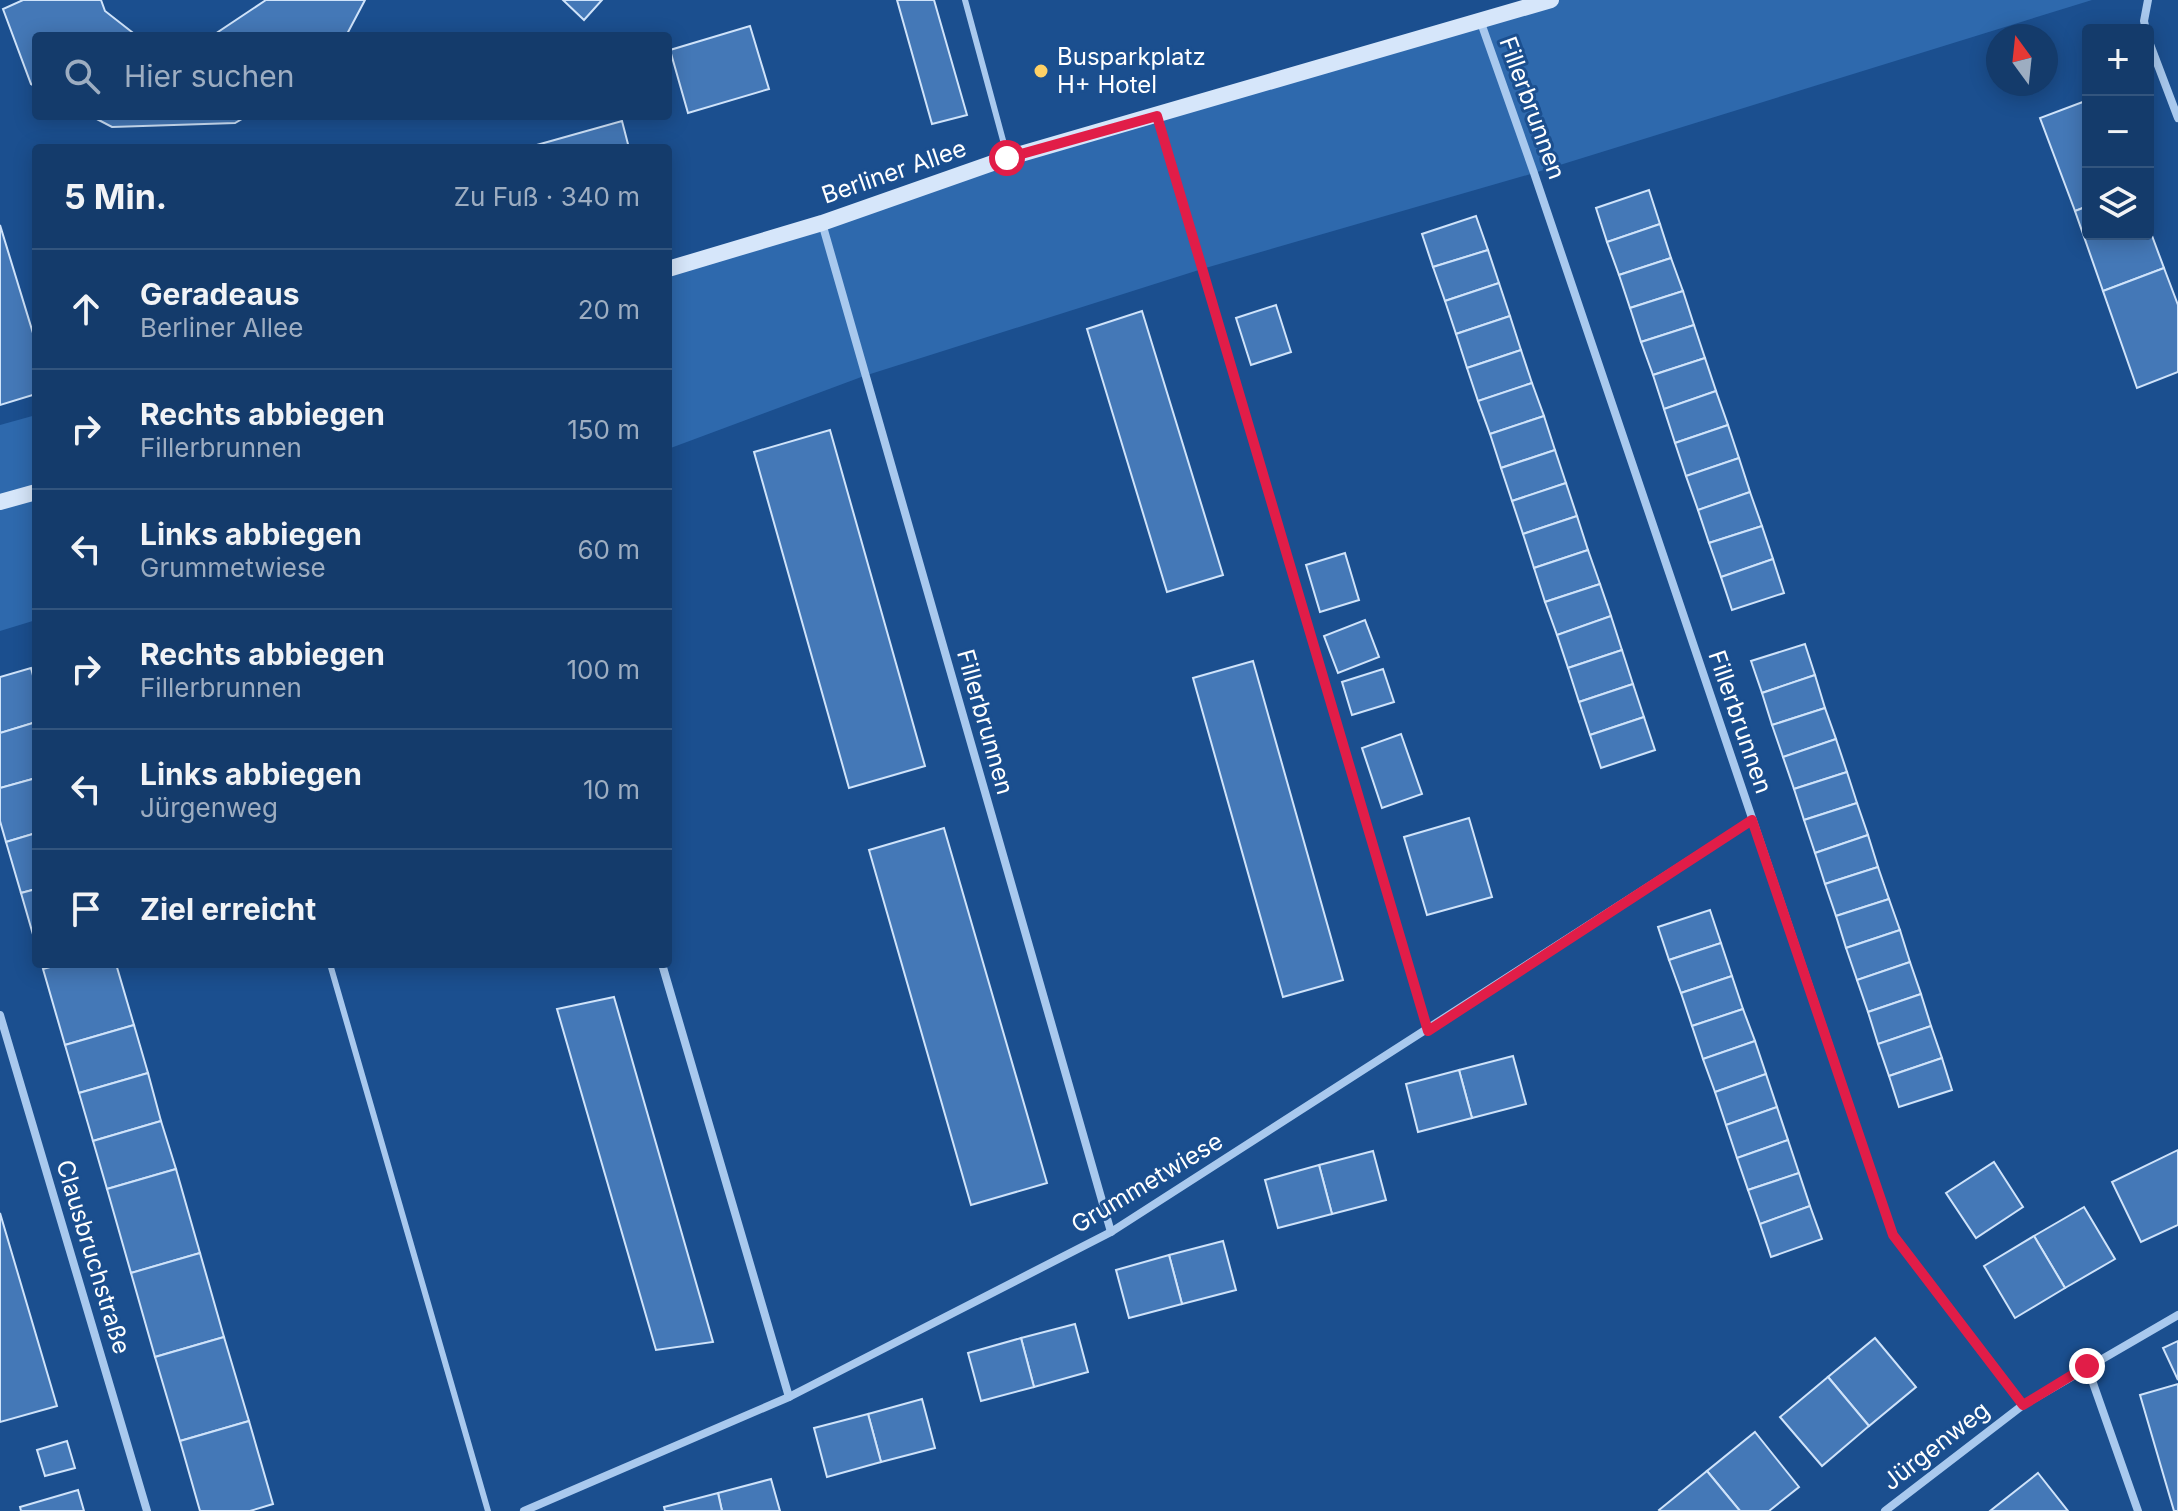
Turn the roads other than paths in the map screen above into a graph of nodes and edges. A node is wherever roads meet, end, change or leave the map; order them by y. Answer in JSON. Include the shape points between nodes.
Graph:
{"nodes":[{"id":1,"x":965,"y":0,"type":"edge"},
{"id":2,"x":1551,"y":0,"type":"edge"},
{"id":3,"x":2148,"y":0,"type":"edge"},
{"id":4,"x":1480,"y":20,"type":"junction"},
{"id":5,"x":2145,"y":24,"type":"edge"},
{"id":6,"x":2154,"y":55,"type":"edge"},
{"id":7,"x":1157,"y":116,"type":"junction"},
{"id":8,"x":2178,"y":118,"type":"edge"},
{"id":9,"x":1007,"y":158,"type":"junction"},
{"id":10,"x":822,"y":223,"type":"junction"},
{"id":11,"x":672,"y":268,"type":"edge"},
{"id":12,"x":32,"y":493,"type":"edge"},
{"id":13,"x":0,"y":502,"type":"edge"},
{"id":14,"x":1752,"y":820,"type":"junction"},
{"id":15,"x":331,"y":968,"type":"edge"},
{"id":16,"x":663,"y":968,"type":"edge"},
{"id":17,"x":0,"y":1015,"type":"edge"},
{"id":18,"x":1428,"y":1031,"type":"junction"},
{"id":19,"x":1111,"y":1232,"type":"junction"},
{"id":20,"x":2178,"y":1315,"type":"edge"},
{"id":21,"x":2087,"y":1366,"type":"junction"},
{"id":22,"x":789,"y":1397,"type":"junction"},
{"id":23,"x":2023,"y":1405,"type":"junction"},
{"id":24,"x":147,"y":1511,"type":"edge"},
{"id":25,"x":488,"y":1511,"type":"edge"},
{"id":26,"x":524,"y":1511,"type":"edge"},
{"id":27,"x":1885,"y":1511,"type":"edge"},
{"id":28,"x":2138,"y":1511,"type":"edge"}],
"edges":[{"from":1,"to":9,"type":"lane"},
{"from":2,"to":4,"type":"street","name":"Berliner Allee"},
{"from":3,"to":5,"type":"street"},
{"from":4,"to":7,"type":"street","name":"Berliner Allee"},
{"from":4,"to":14,"type":"street","name":"Fillerbrunnen"},
{"from":6,"to":8,"type":"street"},
{"from":7,"to":9,"type":"street","name":"Berliner Allee"},
{"from":7,"to":18,"type":"street"},
{"from":9,"to":10,"type":"street","name":"Berliner Allee"},
{"from":10,"to":11,"type":"street","name":"Berliner Allee"},
{"from":10,"to":19,"type":"street","name":"Fillerbrunnen"},
{"from":12,"to":13,"type":"street"},
{"from":14,"to":18,"type":"street","name":"Grummetwiese"},
{"from":14,"to":23,"type":"street","name":"Fillerbrunnen","via":[[1893,1235]]},
{"from":15,"to":25,"type":"lane"},
{"from":16,"to":22,"type":"street"},
{"from":17,"to":24,"type":"street","name":"Clausbruchstraße"},
{"from":18,"to":19,"type":"street","name":"Grummetwiese"},
{"from":19,"to":22,"type":"street","name":"Grummetwiese"},
{"from":20,"to":21,"type":"street","name":"Jürgenweg"},
{"from":21,"to":23,"type":"street","name":"Jürgenweg"},
{"from":21,"to":28,"type":"street"},
{"from":22,"to":26,"type":"street","name":"Grummetwiese"},
{"from":23,"to":27,"type":"street","name":"Jürgenweg"}]}
